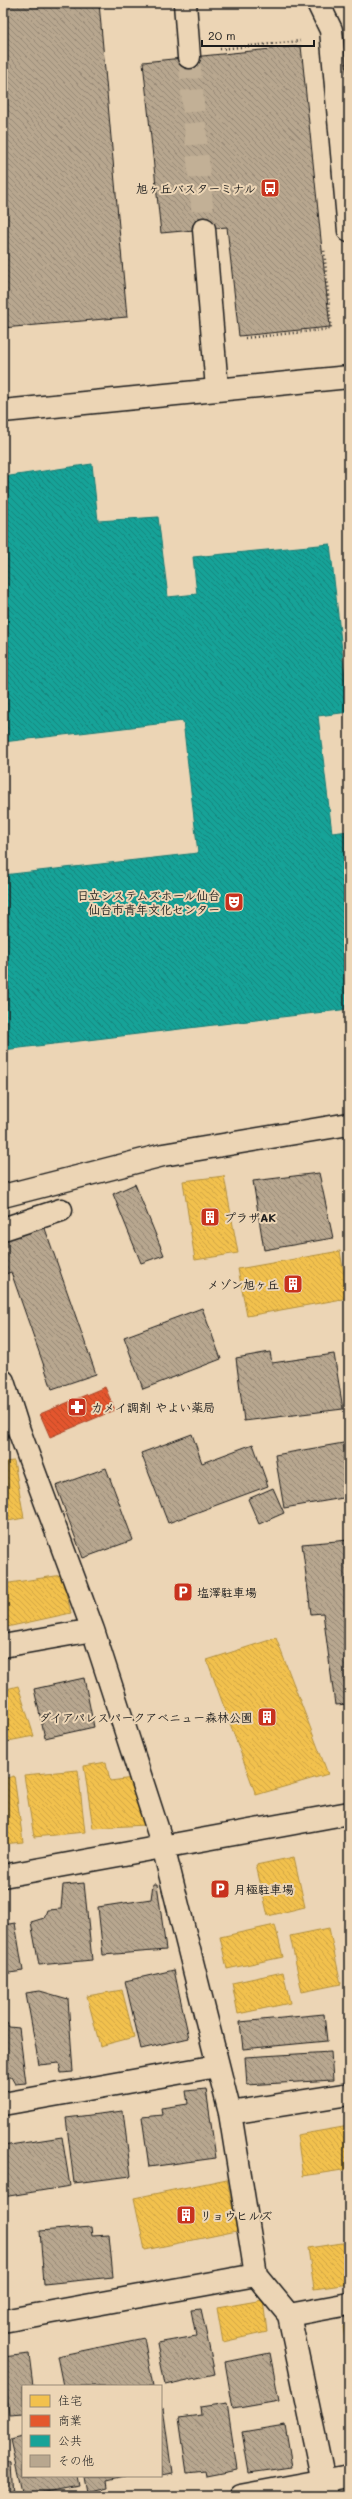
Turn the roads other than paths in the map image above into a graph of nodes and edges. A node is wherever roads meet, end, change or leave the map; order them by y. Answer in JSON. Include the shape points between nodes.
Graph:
{"nodes":[{"id":1,"x":185,"y":3,"type":"edge"},
{"id":2,"x":189,"y":3,"type":"edge"},
{"id":3,"x":318,"y":3,"type":"edge"},
{"id":4,"x":189,"y":57,"type":"tunnel mouth"},
{"id":5,"x":204,"y":229,"type":"tunnel mouth"},
{"id":6,"x":349,"y":231,"type":"edge"},
{"id":7,"x":349,"y":377,"type":"edge"},
{"id":8,"x":217,"y":389,"type":"junction"},
{"id":9,"x":3,"y":411,"type":"edge"},
{"id":10,"x":349,"y":1124,"type":"edge"},
{"id":11,"x":3,"y":1196,"type":"edge"},
{"id":12,"x":62,"y":1210,"type":"dead end"},
{"id":13,"x":3,"y":1229,"type":"edge"},
{"id":14,"x":3,"y":1381,"type":"edge"},
{"id":15,"x":10,"y":1426,"type":"edge"},
{"id":16,"x":93,"y":1630,"type":"junction"},
{"id":17,"x":3,"y":1646,"type":"edge"},
{"id":18,"x":349,"y":1813,"type":"edge"},
{"id":19,"x":163,"y":1846,"type":"junction"},
{"id":20,"x":3,"y":1876,"type":"edge"},
{"id":21,"x":217,"y":2066,"type":"junction"},
{"id":22,"x":349,"y":2094,"type":"edge"},
{"id":23,"x":3,"y":2104,"type":"edge"},
{"id":24,"x":230,"y":2113,"type":"junction"},
{"id":25,"x":256,"y":2275,"type":"junction"},
{"id":26,"x":349,"y":2304,"type":"edge"},
{"id":27,"x":289,"y":2314,"type":"junction"},
{"id":28,"x":3,"y":2321,"type":"edge"},
{"id":29,"x":349,"y":2476,"type":"edge"},
{"id":30,"x":326,"y":2488,"type":"edge"},
{"id":31,"x":240,"y":2496,"type":"edge"}],
"edges":[{"from":1,"to":2,"type":"street"},
{"from":1,"to":4,"type":"street"},
{"from":3,"to":6,"type":"street","via":[[331,30]]},
{"from":5,"to":8,"type":"street"},
{"from":7,"to":8,"type":"street"},
{"from":8,"to":9,"type":"street"},
{"from":10,"to":11,"type":"street","via":[[163,1155]]},
{"from":12,"to":13,"type":"street"},
{"from":14,"to":15,"type":"street"},
{"from":15,"to":16,"type":"street"},
{"from":16,"to":17,"type":"street"},
{"from":16,"to":19,"type":"street"},
{"from":18,"to":19,"type":"street"},
{"from":19,"to":20,"type":"street"},
{"from":19,"to":21,"type":"street"},
{"from":21,"to":23,"type":"street"},
{"from":21,"to":24,"type":"street"},
{"from":22,"to":24,"type":"street"},
{"from":24,"to":25,"type":"street"},
{"from":25,"to":27,"type":"street"},
{"from":25,"to":28,"type":"street"},
{"from":26,"to":27,"type":"street"},
{"from":27,"to":30,"type":"street"},
{"from":29,"to":30,"type":"street"},
{"from":30,"to":31,"type":"street"}]}
